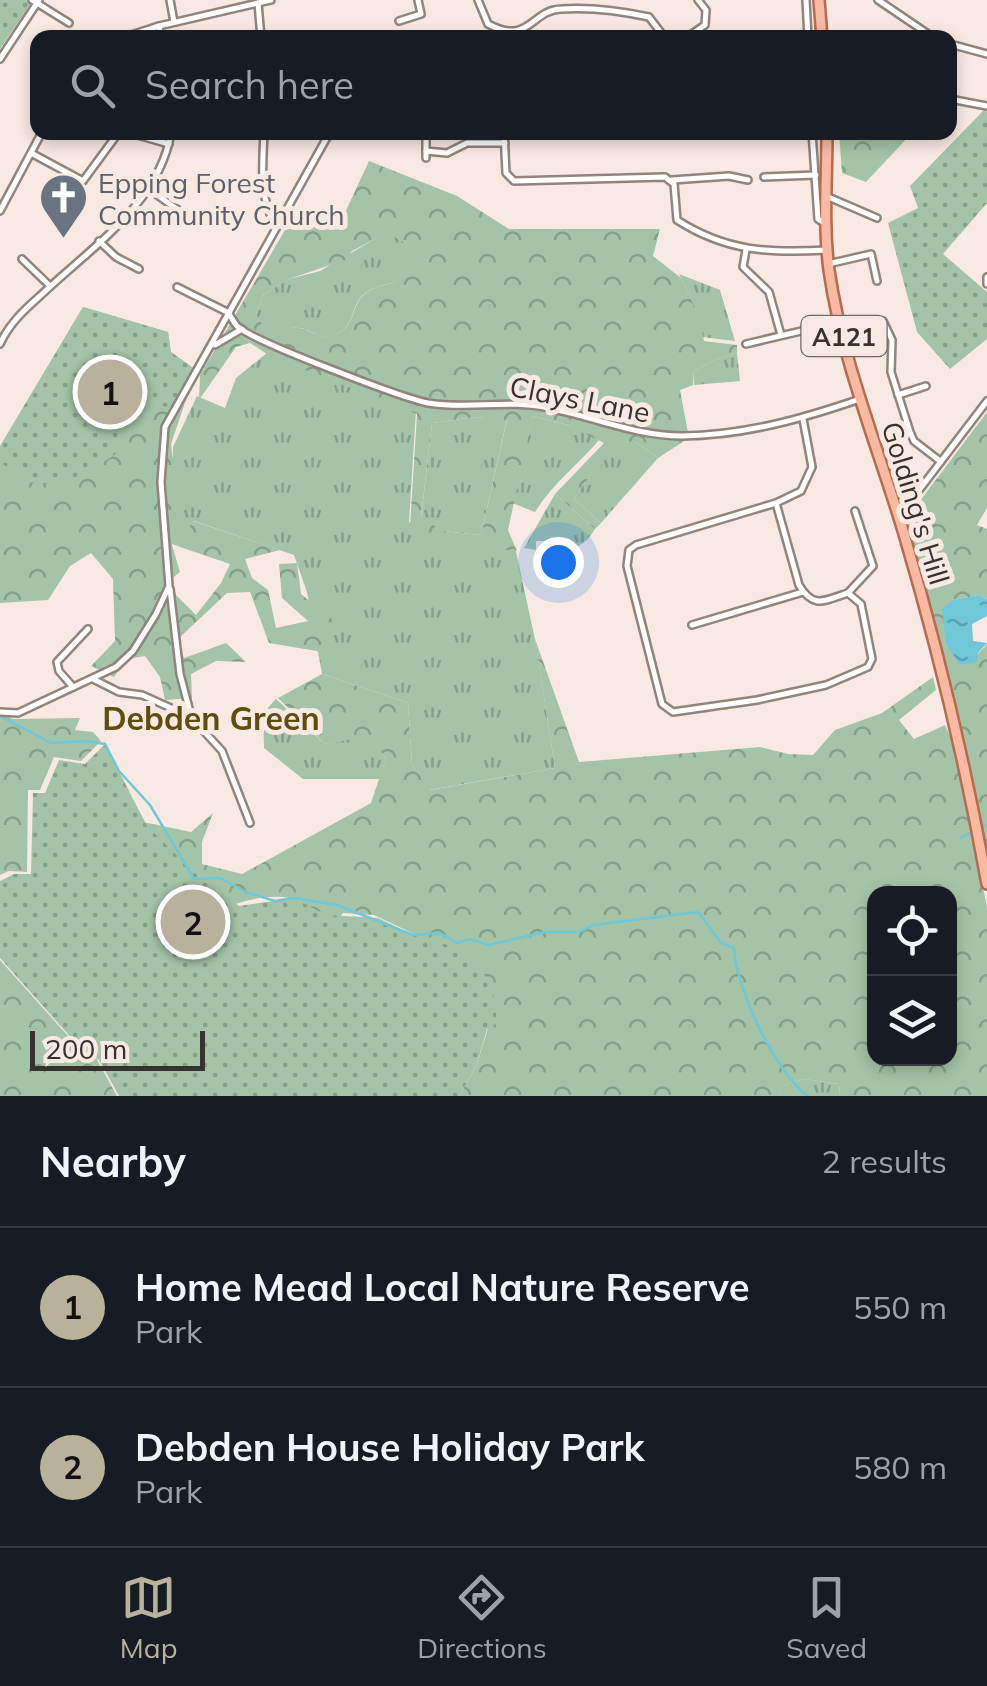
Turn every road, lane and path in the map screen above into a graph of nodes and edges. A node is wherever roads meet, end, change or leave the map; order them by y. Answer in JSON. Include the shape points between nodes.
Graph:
{"nodes":[{"id":1,"x":170,"y":0,"type":"edge"},
{"id":2,"x":271,"y":0,"type":"edge"},
{"id":3,"x":418,"y":0,"type":"edge"},
{"id":4,"x":478,"y":0,"type":"edge"},
{"id":5,"x":698,"y":0,"type":"edge"},
{"id":6,"x":806,"y":0,"type":"edge"},
{"id":7,"x":819,"y":0,"type":"edge"},
{"id":8,"x":878,"y":0,"type":"edge"},
{"id":9,"x":36,"y":1,"type":"edge"},
{"id":10,"x":261,"y":2,"type":"edge"},
{"id":11,"x":400,"y":21,"type":"dead end"},
{"id":12,"x":69,"y":22,"type":"dead end"},
{"id":13,"x":174,"y":22,"type":"junction"},
{"id":14,"x":158,"y":26,"type":"junction"},
{"id":15,"x":146,"y":30,"type":"edge"},
{"id":16,"x":159,"y":30,"type":"edge"},
{"id":17,"x":260,"y":30,"type":"edge"},
{"id":18,"x":504,"y":30,"type":"edge"},
{"id":19,"x":515,"y":30,"type":"edge"},
{"id":20,"x":659,"y":30,"type":"edge"},
{"id":21,"x":698,"y":30,"type":"edge"},
{"id":22,"x":808,"y":30,"type":"edge"},
{"id":23,"x":821,"y":30,"type":"edge"},
{"id":24,"x":922,"y":30,"type":"edge"},
{"id":25,"x":957,"y":46,"type":"edge"},
{"id":26,"x":987,"y":54,"type":"edge"},
{"id":27,"x":0,"y":59,"type":"edge"},
{"id":28,"x":957,"y":100,"type":"edge"},
{"id":29,"x":987,"y":106,"type":"edge"},
{"id":30,"x":38,"y":140,"type":"edge"},
{"id":31,"x":113,"y":140,"type":"edge"},
{"id":32,"x":155,"y":140,"type":"edge"},
{"id":33,"x":170,"y":140,"type":"edge"},
{"id":34,"x":264,"y":140,"type":"edge"},
{"id":35,"x":325,"y":140,"type":"edge"},
{"id":36,"x":505,"y":140,"type":"edge"},
{"id":37,"x":813,"y":140,"type":"edge"},
{"id":38,"x":827,"y":140,"type":"edge"},
{"id":39,"x":426,"y":142,"type":"dead end"},
{"id":40,"x":505,"y":143,"type":"junction"},
{"id":41,"x":169,"y":144,"type":"junction"},
{"id":42,"x":31,"y":153,"type":"junction"},
{"id":43,"x":816,"y":175,"type":"junction"},
{"id":44,"x":764,"y":177,"type":"dead end"},
{"id":45,"x":672,"y":180,"type":"junction"},
{"id":46,"x":748,"y":180,"type":"dead end"},
{"id":47,"x":149,"y":189,"type":"junction"},
{"id":48,"x":826,"y":196,"type":"junction"},
{"id":49,"x":0,"y":211,"type":"edge"},
{"id":50,"x":185,"y":214,"type":"dead end"},
{"id":51,"x":877,"y":218,"type":"dead end"},
{"id":52,"x":826,"y":224,"type":"junction"},
{"id":53,"x":276,"y":225,"type":"junction"},
{"id":54,"x":99,"y":242,"type":"junction"},
{"id":55,"x":746,"y":250,"type":"junction"},
{"id":56,"x":827,"y":250,"type":"junction"},
{"id":57,"x":22,"y":258,"type":"dead end"},
{"id":58,"x":828,"y":264,"type":"junction"},
{"id":59,"x":139,"y":269,"type":"dead end"},
{"id":60,"x":877,"y":281,"type":"dead end"},
{"id":61,"x":50,"y":286,"type":"junction"},
{"id":62,"x":177,"y":287,"type":"dead end"},
{"id":63,"x":228,"y":313,"type":"junction"},
{"id":64,"x":882,"y":321,"type":"dead end"},
{"id":65,"x":814,"y":328,"type":"dead end"},
{"id":66,"x":242,"y":330,"type":"junction"},
{"id":67,"x":780,"y":335,"type":"junction"},
{"id":68,"x":0,"y":344,"type":"edge"},
{"id":69,"x":746,"y":344,"type":"dead end"},
{"id":70,"x":212,"y":346,"type":"junction"},
{"id":71,"x":926,"y":386,"type":"dead end"},
{"id":72,"x":898,"y":395,"type":"junction"},
{"id":73,"x":860,"y":399,"type":"junction"},
{"id":74,"x":987,"y":400,"type":"edge"},
{"id":75,"x":803,"y":419,"type":"junction"},
{"id":76,"x":940,"y":461,"type":"junction"},
{"id":77,"x":776,"y":502,"type":"junction"},
{"id":78,"x":896,"y":510,"type":"junction"},
{"id":79,"x":855,"y":511,"type":"dead end"},
{"id":80,"x":170,"y":586,"type":"junction"},
{"id":81,"x":803,"y":592,"type":"junction"},
{"id":82,"x":848,"y":592,"type":"junction"},
{"id":83,"x":692,"y":624,"type":"dead end"},
{"id":84,"x":88,"y":629,"type":"dead end"},
{"id":85,"x":93,"y":679,"type":"junction"},
{"id":86,"x":73,"y":687,"type":"junction"},
{"id":87,"x":0,"y":712,"type":"edge"},
{"id":88,"x":192,"y":717,"type":"junction"},
{"id":89,"x":250,"y":823,"type":"dead end"},
{"id":90,"x":987,"y":884,"type":"edge"}],
"edges":[{"from":1,"to":13,"type":"street"},
{"from":2,"to":10,"type":"street"},
{"from":3,"to":11,"type":"street","via":[[421,14]]},
{"from":4,"to":18,"type":"street","via":[[488,24]]},
{"from":5,"to":21,"type":"street","via":[[706,10]]},
{"from":6,"to":22,"type":"street"},
{"from":7,"to":23,"type":"main road"},
{"from":8,"to":24,"type":"street"},
{"from":9,"to":12,"type":"street"},
{"from":9,"to":27,"type":"street"},
{"from":10,"to":13,"type":"street"},
{"from":10,"to":17,"type":"street"},
{"from":13,"to":14,"type":"street"},
{"from":14,"to":15,"type":"street"},
{"from":14,"to":16,"type":"street"},
{"from":19,"to":20,"type":"street","via":[[555,10],[649,17]]},
{"from":25,"to":26,"type":"street"},
{"from":28,"to":29,"type":"street"},
{"from":30,"to":42,"type":"street"},
{"from":31,"to":42,"type":"street","via":[[83,181]]},
{"from":32,"to":41,"type":"street"},
{"from":33,"to":41,"type":"street"},
{"from":34,"to":53,"type":"street","via":[[263,185]]},
{"from":35,"to":53,"type":"street"},
{"from":36,"to":40,"type":"street"},
{"from":37,"to":43,"type":"street"},
{"from":38,"to":48,"type":"main road","name":"Golding's Hill","number":"A121"},
{"from":39,"to":40,"type":"street","via":[[426,154],[466,143]]},
{"from":40,"to":45,"type":"street","via":[[506,174],[514,181]]},
{"from":41,"to":47,"type":"street"},
{"from":42,"to":49,"type":"street"},
{"from":43,"to":44,"type":"street"},
{"from":43,"to":52,"type":"street","via":[[818,219]]},
{"from":45,"to":46,"type":"street"},
{"from":45,"to":55,"type":"street","via":[[677,220]]},
{"from":47,"to":50,"type":"street"},
{"from":47,"to":54,"type":"street"},
{"from":48,"to":51,"type":"street"},
{"from":48,"to":52,"type":"main road","name":"Golding's Hill","number":"A121"},
{"from":52,"to":56,"type":"main road","name":"Golding's Hill","number":"A121"},
{"from":53,"to":63,"type":"street"},
{"from":54,"to":59,"type":"street"},
{"from":54,"to":61,"type":"street"},
{"from":55,"to":56,"type":"street"},
{"from":55,"to":67,"type":"street","via":[[743,267],[770,292]]},
{"from":56,"to":58,"type":"main road","name":"Golding's Hill","number":"A121"},
{"from":57,"to":61,"type":"street"},
{"from":58,"to":60,"type":"street","via":[[871,254]]},
{"from":58,"to":73,"type":"main road","name":"Golding's Hill","number":"A121"},
{"from":61,"to":68,"type":"street"},
{"from":62,"to":63,"type":"street"},
{"from":63,"to":66,"type":"street","name":"Clays Lane"},
{"from":63,"to":70,"type":"street"},
{"from":64,"to":72,"type":"street","via":[[892,340]]},
{"from":65,"to":67,"type":"street"},
{"from":66,"to":70,"type":"street"},
{"from":66,"to":75,"type":"street","name":"Clays Lane","via":[[430,403],[522,403],[634,432],[679,436]]},
{"from":67,"to":69,"type":"street"},
{"from":70,"to":80,"type":"street","via":[[163,439]]},
{"from":71,"to":72,"type":"street"},
{"from":72,"to":76,"type":"street","via":[[914,441]]},
{"from":73,"to":75,"type":"street","name":"Clays Lane"},
{"from":73,"to":78,"type":"main road","name":"Golding's Hill","number":"A121"},
{"from":74,"to":76,"type":"street"},
{"from":75,"to":77,"type":"street","via":[[810,475],[801,491]]},
{"from":76,"to":78,"type":"street"},
{"from":77,"to":81,"type":"street"},
{"from":77,"to":82,"type":"street","via":[[629,550],[627,566],[662,704],[673,712],[757,700],[826,685],[868,667],[861,604]]},
{"from":78,"to":90,"type":"main road","name":"Golding's Hill","number":"A121","via":[[954,718]]},
{"from":79,"to":82,"type":"street","via":[[873,566]]},
{"from":80,"to":85,"type":"street","via":[[132,650]]},
{"from":80,"to":88,"type":"street"},
{"from":81,"to":82,"type":"street","via":[[812,602]]},
{"from":81,"to":83,"type":"street"},
{"from":84,"to":86,"type":"street","via":[[57,662]]},
{"from":85,"to":86,"type":"street"},
{"from":85,"to":88,"type":"street"},
{"from":86,"to":87,"type":"street","via":[[18,713]]},
{"from":88,"to":89,"type":"street","via":[[222,752]]}]}
